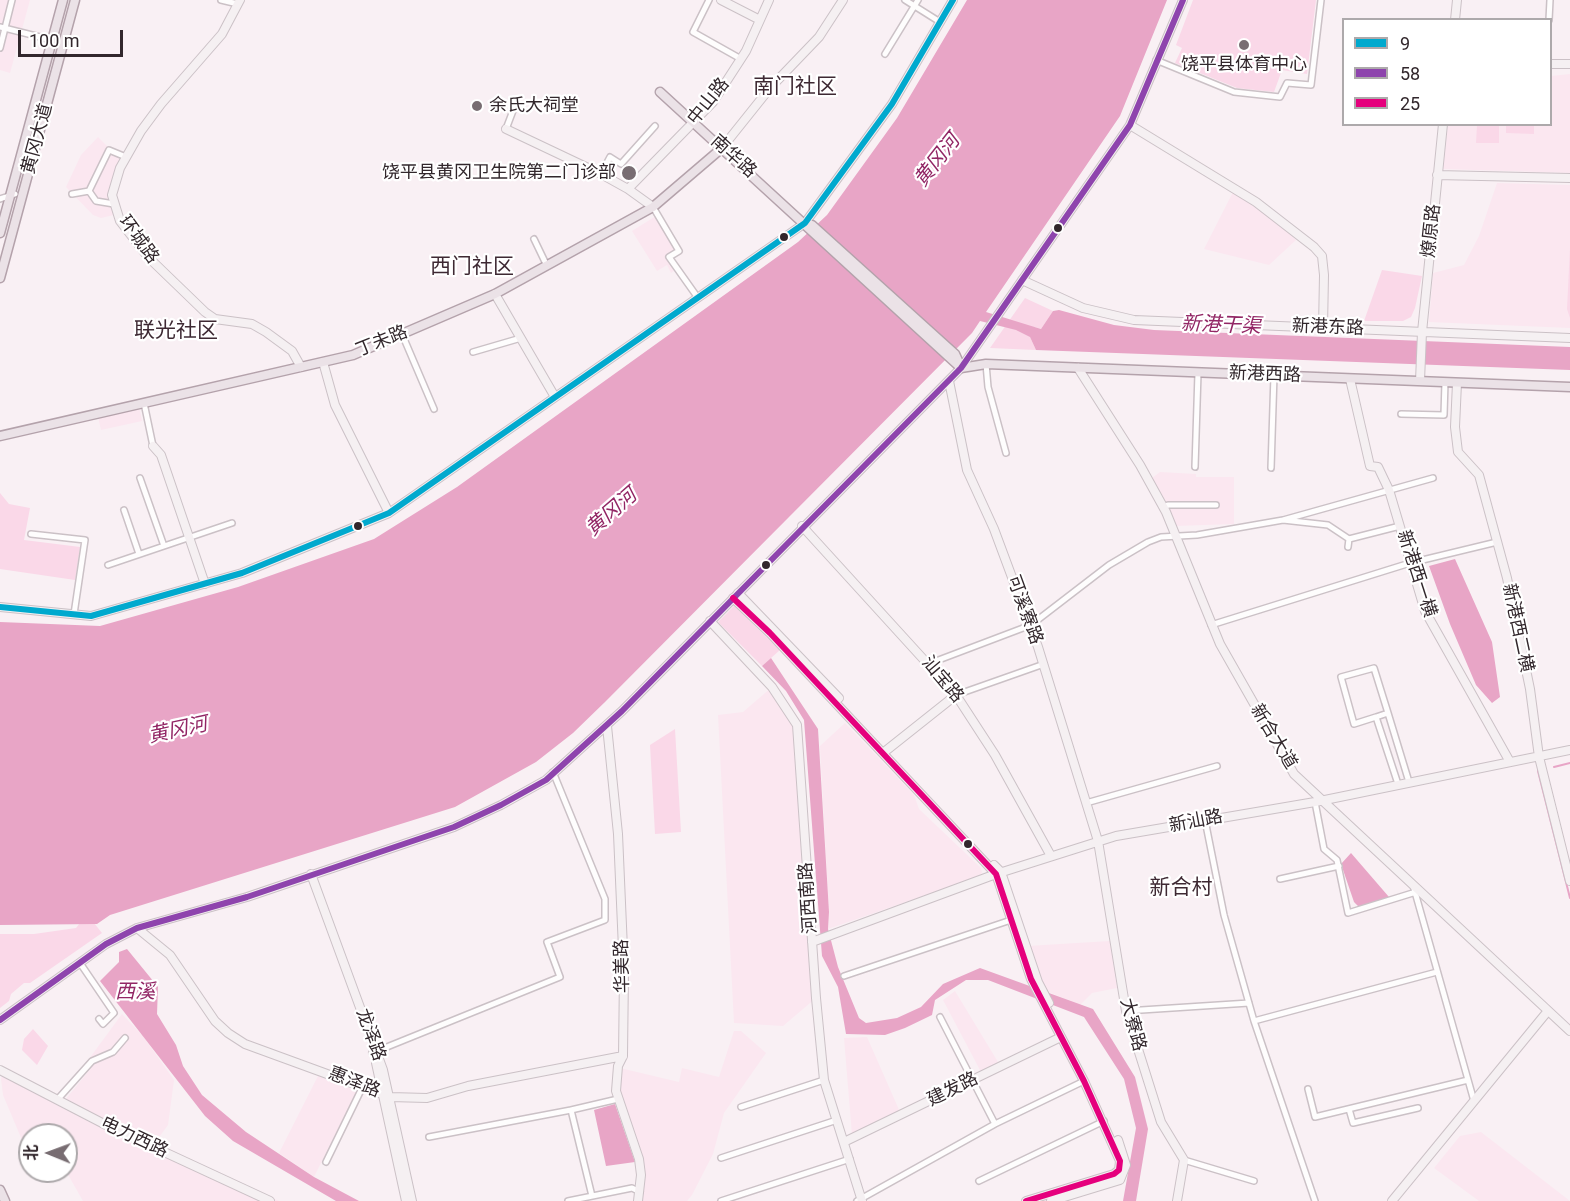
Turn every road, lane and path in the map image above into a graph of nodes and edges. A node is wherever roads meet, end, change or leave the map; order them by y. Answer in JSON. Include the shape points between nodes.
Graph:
{"nodes":[{"id":1,"x":12,"y":0,"type":"edge"},
{"id":2,"x":63,"y":0,"type":"edge"},
{"id":3,"x":75,"y":0,"type":"edge"},
{"id":4,"x":221,"y":0,"type":"edge"},
{"id":5,"x":709,"y":0,"type":"edge"},
{"id":6,"x":721,"y":0,"type":"edge"},
{"id":7,"x":769,"y":0,"type":"edge"},
{"id":8,"x":843,"y":0,"type":"edge"},
{"id":9,"x":905,"y":0,"type":"edge"},
{"id":10,"x":953,"y":0,"type":"edge"},
{"id":11,"x":1183,"y":0,"type":"edge"},
{"id":12,"x":1321,"y":0,"type":"edge"},
{"id":13,"x":1457,"y":0,"type":"edge"},
{"id":14,"x":1550,"y":0,"type":"edge"},
{"id":15,"x":239,"y":2,"type":"edge"},
{"id":16,"x":916,"y":3,"type":"edge"},
{"id":17,"x":1455,"y":18,"type":"edge"},
{"id":18,"x":1549,"y":18,"type":"edge"},
{"id":19,"x":760,"y":20,"type":"junction"},
{"id":20,"x":940,"y":22,"type":"junction"},
{"id":21,"x":3,"y":28,"type":"edge"},
{"id":22,"x":48,"y":39,"type":"dead end"},
{"id":23,"x":0,"y":48,"type":"edge"},
{"id":24,"x":885,"y":54,"type":"dead end"},
{"id":25,"x":741,"y":59,"type":"junction"},
{"id":26,"x":1156,"y":60,"type":"junction"},
{"id":27,"x":1552,"y":64,"type":"edge"},
{"id":28,"x":1570,"y":64,"type":"edge"},
{"id":29,"x":660,"y":92,"type":"dead end"},
{"id":30,"x":514,"y":108,"type":"dead end"},
{"id":31,"x":693,"y":122,"type":"junction"},
{"id":32,"x":1130,"y":125,"type":"junction"},
{"id":33,"x":656,"y":126,"type":"dead end"},
{"id":34,"x":1443,"y":126,"type":"edge"},
{"id":35,"x":506,"y":129,"type":"joint"},
{"id":36,"x":722,"y":148,"type":"junction"},
{"id":37,"x":126,"y":157,"type":"junction"},
{"id":38,"x":601,"y":174,"type":"junction"},
{"id":39,"x":1437,"y":175,"type":"junction"},
{"id":40,"x":1570,"y":178,"type":"edge"},
{"id":41,"x":628,"y":189,"type":"junction"},
{"id":42,"x":89,"y":191,"type":"junction"},
{"id":43,"x":15,"y":194,"type":"dead end"},
{"id":44,"x":72,"y":194,"type":"dead end"},
{"id":45,"x":0,"y":199,"type":"edge"},
{"id":46,"x":114,"y":204,"type":"junction"},
{"id":47,"x":653,"y":207,"type":"junction"},
{"id":48,"x":805,"y":223,"type":"junction"},
{"id":49,"x":0,"y":233,"type":"edge"},
{"id":50,"x":534,"y":239,"type":"dead end"},
{"id":51,"x":547,"y":266,"type":"junction"},
{"id":52,"x":0,"y":278,"type":"edge"},
{"id":53,"x":1022,"y":280,"type":"junction"},
{"id":54,"x":495,"y":294,"type":"junction"},
{"id":55,"x":698,"y":298,"type":"junction"},
{"id":56,"x":1323,"y":328,"type":"junction"},
{"id":57,"x":402,"y":334,"type":"junction"},
{"id":58,"x":1422,"y":334,"type":"junction"},
{"id":59,"x":522,"y":338,"type":"junction"},
{"id":60,"x":1570,"y":338,"type":"edge"},
{"id":61,"x":473,"y":352,"type":"dead end"},
{"id":62,"x":323,"y":362,"type":"junction"},
{"id":63,"x":986,"y":364,"type":"junction"},
{"id":64,"x":301,"y":367,"type":"junction"},
{"id":65,"x":961,"y":368,"type":"junction"},
{"id":66,"x":1078,"y":368,"type":"junction"},
{"id":67,"x":1198,"y":373,"type":"junction"},
{"id":68,"x":1274,"y":375,"type":"junction"},
{"id":69,"x":1350,"y":379,"type":"junction"},
{"id":70,"x":949,"y":381,"type":"junction"},
{"id":71,"x":1420,"y":381,"type":"junction"},
{"id":72,"x":1445,"y":382,"type":"junction"},
{"id":73,"x":1456,"y":382,"type":"junction"},
{"id":74,"x":1570,"y":387,"type":"edge"},
{"id":75,"x":555,"y":398,"type":"junction"},
{"id":76,"x":144,"y":403,"type":"junction"},
{"id":77,"x":434,"y":409,"type":"dead end"},
{"id":78,"x":1401,"y":414,"type":"dead end"},
{"id":79,"x":0,"y":436,"type":"edge"},
{"id":80,"x":153,"y":446,"type":"joint"},
{"id":81,"x":1006,"y":453,"type":"dead end"},
{"id":82,"x":1195,"y":467,"type":"dead end"},
{"id":83,"x":1271,"y":468,"type":"dead end"},
{"id":84,"x":140,"y":478,"type":"dead end"},
{"id":85,"x":1433,"y":478,"type":"dead end"},
{"id":86,"x":1389,"y":490,"type":"junction"},
{"id":87,"x":1216,"y":505,"type":"dead end"},
{"id":88,"x":1163,"y":508,"type":"junction"},
{"id":89,"x":124,"y":510,"type":"dead end"},
{"id":90,"x":389,"y":513,"type":"junction"},
{"id":91,"x":1283,"y":520,"type":"junction"},
{"id":92,"x":232,"y":523,"type":"dead end"},
{"id":93,"x":802,"y":526,"type":"junction"},
{"id":94,"x":1400,"y":526,"type":"junction"},
{"id":95,"x":31,"y":534,"type":"dead end"},
{"id":96,"x":1176,"y":536,"type":"junction"},
{"id":97,"x":189,"y":537,"type":"junction"},
{"id":98,"x":1349,"y":540,"type":"junction"},
{"id":99,"x":1497,"y":542,"type":"junction"},
{"id":100,"x":164,"y":546,"type":"junction"},
{"id":101,"x":1348,"y":547,"type":"dead end"},
{"id":102,"x":139,"y":554,"type":"junction"},
{"id":103,"x":1410,"y":563,"type":"junction"},
{"id":104,"x":108,"y":565,"type":"dead end"},
{"id":105,"x":205,"y":584,"type":"junction"},
{"id":106,"x":735,"y":595,"type":"junction"},
{"id":107,"x":0,"y":607,"type":"edge"},
{"id":108,"x":74,"y":614,"type":"junction"},
{"id":109,"x":710,"y":621,"type":"junction"},
{"id":110,"x":1030,"y":625,"type":"junction"},
{"id":111,"x":1211,"y":626,"type":"junction"},
{"id":112,"x":928,"y":664,"type":"junction"},
{"id":113,"x":1044,"y":664,"type":"junction"},
{"id":114,"x":956,"y":695,"type":"junction"},
{"id":115,"x":1388,"y":713,"type":"junction"},
{"id":116,"x":1376,"y":717,"type":"junction"},
{"id":117,"x":608,"y":726,"type":"junction"},
{"id":118,"x":1570,"y":750,"type":"edge"},
{"id":119,"x":885,"y":751,"type":"junction"},
{"id":120,"x":1539,"y":757,"type":"junction"},
{"id":121,"x":1510,"y":762,"type":"junction"},
{"id":122,"x":1217,"y":766,"type":"dead end"},
{"id":123,"x":553,"y":772,"type":"junction"},
{"id":124,"x":1409,"y":782,"type":"junction"},
{"id":125,"x":1398,"y":784,"type":"junction"},
{"id":126,"x":1325,"y":800,"type":"junction"},
{"id":127,"x":1315,"y":802,"type":"junction"},
{"id":128,"x":1086,"y":803,"type":"junction"},
{"id":129,"x":1205,"y":820,"type":"junction"},
{"id":130,"x":1098,"y":841,"type":"junction"},
{"id":131,"x":1051,"y":856,"type":"junction"},
{"id":132,"x":1339,"y":866,"type":"junction"},
{"id":133,"x":998,"y":873,"type":"junction"},
{"id":134,"x":309,"y":875,"type":"junction"},
{"id":135,"x":1280,"y":879,"type":"dead end"},
{"id":136,"x":1570,"y":881,"type":"edge"},
{"id":137,"x":1418,"y":891,"type":"junction"},
{"id":138,"x":1011,"y":920,"type":"junction"},
{"id":139,"x":137,"y":927,"type":"junction"},
{"id":140,"x":812,"y":942,"type":"junction"},
{"id":141,"x":80,"y":963,"type":"junction"},
{"id":142,"x":1437,"y":972,"type":"junction"},
{"id":143,"x":844,"y":976,"type":"dead end"},
{"id":144,"x":1035,"y":981,"type":"junction"},
{"id":145,"x":1249,"y":1004,"type":"junction"},
{"id":146,"x":1048,"y":1009,"type":"junction"},
{"id":147,"x":1126,"y":1011,"type":"junction"},
{"id":148,"x":1547,"y":1012,"type":"junction"},
{"id":149,"x":940,"y":1017,"type":"dead end"},
{"id":150,"x":99,"y":1019,"type":"dead end"},
{"id":151,"x":0,"y":1020,"type":"edge"},
{"id":152,"x":1254,"y":1022,"type":"junction"},
{"id":153,"x":1570,"y":1031,"type":"edge"},
{"id":154,"x":1060,"y":1037,"type":"junction"},
{"id":155,"x":125,"y":1038,"type":"dead end"},
{"id":156,"x":374,"y":1052,"type":"junction"},
{"id":157,"x":623,"y":1056,"type":"junction"},
{"id":158,"x":0,"y":1070,"type":"edge"},
{"id":159,"x":824,"y":1080,"type":"junction"},
{"id":160,"x":1468,"y":1080,"type":"junction"},
{"id":161,"x":973,"y":1081,"type":"junction"},
{"id":162,"x":1084,"y":1081,"type":"junction"},
{"id":163,"x":363,"y":1086,"type":"junction"},
{"id":164,"x":1308,"y":1089,"type":"dead end"},
{"id":165,"x":387,"y":1096,"type":"junction"},
{"id":166,"x":618,"y":1099,"type":"junction"},
{"id":167,"x":57,"y":1100,"type":"junction"},
{"id":168,"x":1474,"y":1103,"type":"junction"},
{"id":169,"x":741,"y":1107,"type":"dead end"},
{"id":170,"x":1419,"y":1108,"type":"dead end"},
{"id":171,"x":1349,"y":1109,"type":"junction"},
{"id":172,"x":571,"y":1110,"type":"junction"},
{"id":173,"x":837,"y":1120,"type":"junction"},
{"id":174,"x":1104,"y":1121,"type":"junction"},
{"id":175,"x":995,"y":1124,"type":"junction"},
{"id":176,"x":429,"y":1137,"type":"dead end"},
{"id":177,"x":844,"y":1142,"type":"junction"},
{"id":178,"x":1118,"y":1148,"type":"junction"},
{"id":179,"x":721,"y":1158,"type":"dead end"},
{"id":180,"x":850,"y":1159,"type":"junction"},
{"id":181,"x":1184,"y":1160,"type":"junction"},
{"id":182,"x":326,"y":1162,"type":"dead end"},
{"id":183,"x":1117,"y":1177,"type":"junction"},
{"id":184,"x":1254,"y":1180,"type":"dead end"},
{"id":185,"x":979,"y":1181,"type":"dead end"},
{"id":186,"x":0,"y":1190,"type":"edge"},
{"id":187,"x":640,"y":1192,"type":"junction"},
{"id":188,"x":592,"y":1196,"type":"junction"},
{"id":189,"x":1073,"y":1198,"type":"edge"},
{"id":190,"x":5,"y":1201,"type":"edge"},
{"id":191,"x":270,"y":1201,"type":"edge"},
{"id":192,"x":406,"y":1201,"type":"edge"},
{"id":193,"x":412,"y":1201,"type":"edge"},
{"id":194,"x":568,"y":1201,"type":"edge"},
{"id":195,"x":638,"y":1201,"type":"edge"},
{"id":196,"x":721,"y":1201,"type":"edge"},
{"id":197,"x":860,"y":1201,"type":"edge"},
{"id":198,"x":1026,"y":1201,"type":"edge"},
{"id":199,"x":1051,"y":1201,"type":"edge"},
{"id":200,"x":1178,"y":1201,"type":"edge"},
{"id":201,"x":1315,"y":1201,"type":"edge"},
{"id":202,"x":1392,"y":1201,"type":"edge"}],
"edges":[{"from":1,"to":21,"type":"street"},
{"from":2,"to":49,"type":"main road","name":"黄冈大道"},
{"from":3,"to":52,"type":"main road","name":"黄冈大道"},
{"from":4,"to":15,"type":"street"},
{"from":5,"to":25,"type":"street","via":[[693,32]]},
{"from":6,"to":19,"type":"street"},
{"from":7,"to":19,"type":"street","name":"中山路"},
{"from":8,"to":36,"type":"street","via":[[819,37],[770,88]]},
{"from":9,"to":16,"type":"street"},
{"from":10,"to":20,"type":"street"},
{"from":11,"to":26,"type":"street"},
{"from":12,"to":26,"type":"street","via":[[1311,85],[1287,83],[1280,97],[1234,92]]},
{"from":13,"to":17,"type":"street"},
{"from":14,"to":18,"type":"street"},
{"from":15,"to":37,"type":"street","name":"环城路","via":[[222,34],[161,104]]},
{"from":16,"to":20,"type":"street"},
{"from":16,"to":24,"type":"street"},
{"from":19,"to":25,"type":"street","name":"中山路"},
{"from":20,"to":48,"type":"street","via":[[892,104]]},
{"from":21,"to":22,"type":"street"},
{"from":21,"to":23,"type":"street"},
{"from":25,"to":31,"type":"street","name":"中山路","via":[[713,102]]},
{"from":26,"to":32,"type":"street"},
{"from":27,"to":28,"type":"street"},
{"from":29,"to":31,"type":"main road","name":"南华路"},
{"from":30,"to":35,"type":"street"},
{"from":31,"to":36,"type":"main road","name":"南华路"},
{"from":31,"to":41,"type":"street","name":"中山路"},
{"from":32,"to":53,"type":"street"},
{"from":32,"to":56,"type":"street","via":[[1256,202],[1314,247],[1322,256]]},
{"from":33,"to":38,"type":"street","via":[[621,164],[610,157]]},
{"from":34,"to":39,"type":"street","name":"燎原路"},
{"from":35,"to":38,"type":"street"},
{"from":36,"to":47,"type":"main road","name":"丁未路"},
{"from":36,"to":48,"type":"main road","name":"南华路"},
{"from":37,"to":42,"type":"street","via":[[109,150]]},
{"from":37,"to":46,"type":"street","name":"环城路","via":[[114,184]]},
{"from":38,"to":41,"type":"street"},
{"from":39,"to":40,"type":"street"},
{"from":39,"to":58,"type":"street","name":"燎原路"},
{"from":41,"to":47,"type":"street"},
{"from":42,"to":44,"type":"street"},
{"from":42,"to":46,"type":"street","via":[[96,201]]},
{"from":43,"to":45,"type":"street"},
{"from":46,"to":64,"type":"street","name":"环城路","via":[[120,221],[148,257],[205,312],[215,319],[252,324],[266,332],[292,351]]},
{"from":47,"to":51,"type":"main road","name":"丁未路"},
{"from":47,"to":55,"type":"street","via":[[679,250],[669,257]]},
{"from":48,"to":55,"type":"street"},
{"from":48,"to":65,"type":"main road","name":"南华路","via":[[812,225],[955,354]]},
{"from":50,"to":51,"type":"street"},
{"from":51,"to":54,"type":"main road","name":"丁未路"},
{"from":53,"to":56,"type":"street","name":"新港东路","via":[[1076,305],[1134,320]]},
{"from":53,"to":65,"type":"street"},
{"from":54,"to":57,"type":"main road","name":"丁未路"},
{"from":54,"to":59,"type":"street"},
{"from":55,"to":75,"type":"street"},
{"from":56,"to":58,"type":"street","name":"新港东路"},
{"from":57,"to":62,"type":"main road","name":"丁未路","via":[[353,355]]},
{"from":57,"to":77,"type":"street"},
{"from":58,"to":60,"type":"street","name":"新港东路"},
{"from":58,"to":71,"type":"street","name":"燎原路"},
{"from":59,"to":61,"type":"street"},
{"from":59,"to":75,"type":"street"},
{"from":62,"to":64,"type":"main road","name":"丁未路"},
{"from":62,"to":90,"type":"street","via":[[335,405]]},
{"from":63,"to":65,"type":"main road","name":"新港西路"},
{"from":63,"to":66,"type":"main road","name":"新港西路"},
{"from":63,"to":81,"type":"street","via":[[987,387]]},
{"from":64,"to":76,"type":"main road","name":"丁未路"},
{"from":65,"to":70,"type":"street"},
{"from":66,"to":67,"type":"main road","name":"新港西路"},
{"from":66,"to":88,"type":"street","name":"新合大道"},
{"from":67,"to":68,"type":"main road","name":"新港西路"},
{"from":67,"to":82,"type":"street"},
{"from":68,"to":69,"type":"main road","name":"新港西路"},
{"from":68,"to":83,"type":"street"},
{"from":69,"to":71,"type":"main road","name":"新港西路"},
{"from":69,"to":86,"type":"street","name":"新港西一横","via":[[1370,465],[1378,467]]},
{"from":70,"to":93,"type":"street"},
{"from":70,"to":110,"type":"street","name":"可溪寮路","via":[[968,470]]},
{"from":71,"to":72,"type":"main road","name":"新港西路"},
{"from":72,"to":73,"type":"main road","name":"新港西路"},
{"from":72,"to":78,"type":"street","via":[[1444,416]]},
{"from":73,"to":74,"type":"main road","name":"新港西路"},
{"from":73,"to":99,"type":"street","name":"新港西二横","via":[[1458,452],[1479,475]]},
{"from":75,"to":90,"type":"street"},
{"from":76,"to":79,"type":"main road","name":"丁未路"},
{"from":76,"to":80,"type":"street"},
{"from":80,"to":97,"type":"street","via":[[161,455]]},
{"from":84,"to":100,"type":"street"},
{"from":85,"to":86,"type":"street"},
{"from":86,"to":91,"type":"street"},
{"from":86,"to":94,"type":"street","name":"新港西一横"},
{"from":87,"to":88,"type":"street"},
{"from":88,"to":96,"type":"street","name":"新合大道"},
{"from":89,"to":102,"type":"street"},
{"from":90,"to":105,"type":"street","via":[[243,573]]},
{"from":91,"to":96,"type":"street"},
{"from":91,"to":98,"type":"street","via":[[1328,525]]},
{"from":92,"to":97,"type":"street"},
{"from":93,"to":106,"type":"street"},
{"from":93,"to":112,"type":"street","name":"汕宝路"},
{"from":94,"to":98,"type":"street"},
{"from":94,"to":103,"type":"street","name":"新港西一横"},
{"from":95,"to":108,"type":"street","via":[[85,540]]},
{"from":96,"to":110,"type":"street","via":[[1161,537],[1126,554]]},
{"from":96,"to":111,"type":"street","name":"新合大道"},
{"from":97,"to":100,"type":"street"},
{"from":97,"to":105,"type":"street"},
{"from":98,"to":101,"type":"street"},
{"from":99,"to":103,"type":"street"},
{"from":99,"to":120,"type":"street","name":"新港西二横","via":[[1530,689]]},
{"from":100,"to":102,"type":"street"},
{"from":102,"to":104,"type":"street"},
{"from":103,"to":111,"type":"street"},
{"from":103,"to":121,"type":"street","name":"新港西一横","via":[[1425,611]]},
{"from":105,"to":108,"type":"street","via":[[91,616]]},
{"from":106,"to":109,"type":"street"},
{"from":106,"to":119,"type":"street"},
{"from":107,"to":108,"type":"street"},
{"from":109,"to":117,"type":"street"},
{"from":109,"to":140,"type":"street","name":"河西南路","via":[[772,687],[796,725]]},
{"from":110,"to":112,"type":"street"},
{"from":110,"to":113,"type":"street","name":"可溪寮路"},
{"from":111,"to":126,"type":"street","name":"新合大道","via":[[1294,774]]},
{"from":112,"to":114,"type":"street","name":"汕宝路"},
{"from":113,"to":114,"type":"street"},
{"from":113,"to":128,"type":"street","name":"可溪寮路"},
{"from":114,"to":119,"type":"street"},
{"from":114,"to":131,"type":"street","name":"汕宝路","via":[[995,755]]},
{"from":115,"to":116,"type":"street"},
{"from":115,"to":116,"type":"street","via":[[1374,668],[1341,677],[1354,724]]},
{"from":115,"to":124,"type":"street"},
{"from":116,"to":125,"type":"street"},
{"from":117,"to":123,"type":"street"},
{"from":117,"to":157,"type":"street","name":"华美路","via":[[624,960]]},
{"from":118,"to":120,"type":"street","name":"新汕路"},
{"from":119,"to":133,"type":"street"},
{"from":120,"to":121,"type":"street","name":"新汕路"},
{"from":120,"to":136,"type":"street","name":"新港西二横"},
{"from":121,"to":124,"type":"street","name":"新汕路"},
{"from":122,"to":128,"type":"street"},
{"from":123,"to":134,"type":"street","via":[[501,806],[454,827]]},
{"from":123,"to":156,"type":"street","via":[[605,899],[605,920],[547,942],[560,977]]},
{"from":124,"to":125,"type":"street","name":"新汕路"},
{"from":125,"to":126,"type":"street","name":"新汕路"},
{"from":126,"to":127,"type":"street","name":"新汕路"},
{"from":126,"to":137,"type":"street","name":"新合大道"},
{"from":127,"to":129,"type":"street","name":"新汕路"},
{"from":127,"to":132,"type":"street","via":[[1324,849]]},
{"from":128,"to":130,"type":"street","name":"可溪寮路"},
{"from":129,"to":130,"type":"street","name":"新汕路"},
{"from":129,"to":145,"type":"street","via":[[1224,915]]},
{"from":130,"to":131,"type":"street","name":"新汕路"},
{"from":130,"to":147,"type":"street","name":"大寮路"},
{"from":131,"to":133,"type":"street","name":"新汕路"},
{"from":132,"to":135,"type":"street"},
{"from":132,"to":137,"type":"street","via":[[1348,913]]},
{"from":133,"to":138,"type":"street"},
{"from":133,"to":140,"type":"street","name":"新汕路"},
{"from":133,"to":144,"type":"street"},
{"from":134,"to":139,"type":"street","via":[[247,897]]},
{"from":134,"to":156,"type":"street","name":"龙泽路"},
{"from":137,"to":142,"type":"street"},
{"from":137,"to":148,"type":"street","name":"新合大道"},
{"from":138,"to":143,"type":"street"},
{"from":138,"to":144,"type":"street"},
{"from":139,"to":141,"type":"street"},
{"from":139,"to":163,"type":"street","name":"惠泽路","via":[[170,955],[215,1021],[228,1033],[245,1044]]},
{"from":140,"to":159,"type":"street","name":"河西南路"},
{"from":141,"to":150,"type":"street","via":[[114,1013],[103,1024]]},
{"from":141,"to":151,"type":"street"},
{"from":142,"to":152,"type":"street"},
{"from":142,"to":160,"type":"street"},
{"from":144,"to":146,"type":"street"},
{"from":145,"to":147,"type":"street"},
{"from":145,"to":152,"type":"street"},
{"from":146,"to":154,"type":"street"},
{"from":146,"to":178,"type":"street"},
{"from":147,"to":181,"type":"street","name":"大寮路","via":[[1161,1122]]},
{"from":148,"to":153,"type":"street","name":"新合大道"},
{"from":148,"to":168,"type":"street"},
{"from":149,"to":161,"type":"street"},
{"from":152,"to":201,"type":"street"},
{"from":154,"to":161,"type":"street","name":"建发路"},
{"from":154,"to":162,"type":"street"},
{"from":155,"to":167,"type":"street","via":[[113,1052],[92,1061]]},
{"from":156,"to":165,"type":"street","name":"龙泽路"},
{"from":157,"to":165,"type":"street","name":"惠泽路","via":[[468,1086],[427,1098]]},
{"from":157,"to":166,"type":"street","name":"华美路","via":[[615,1079]]},
{"from":158,"to":167,"type":"street","name":"电力西路"},
{"from":159,"to":169,"type":"street"},
{"from":159,"to":173,"type":"street","name":"河西南路"},
{"from":160,"to":168,"type":"street"},
{"from":160,"to":171,"type":"street"},
{"from":161,"to":175,"type":"street"},
{"from":161,"to":177,"type":"street","name":"建发路"},
{"from":162,"to":174,"type":"street"},
{"from":162,"to":175,"type":"street"},
{"from":163,"to":165,"type":"street","name":"惠泽路"},
{"from":163,"to":182,"type":"street"},
{"from":164,"to":171,"type":"street","via":[[1315,1118]]},
{"from":165,"to":192,"type":"street","name":"龙泽路"},
{"from":165,"to":193,"type":"street","name":"龙泽路"},
{"from":166,"to":172,"type":"street"},
{"from":166,"to":187,"type":"street","name":"华美路","via":[[639,1159]]},
{"from":167,"to":191,"type":"street","name":"电力西路"},
{"from":168,"to":202,"type":"street"},
{"from":170,"to":171,"type":"street","via":[[1353,1123]]},
{"from":172,"to":176,"type":"street"},
{"from":172,"to":188,"type":"street"},
{"from":173,"to":177,"type":"street","name":"河西南路"},
{"from":173,"to":179,"type":"street"},
{"from":174,"to":178,"type":"street"},
{"from":174,"to":185,"type":"street"},
{"from":175,"to":197,"type":"street"},
{"from":177,"to":180,"type":"street","name":"河西南路"},
{"from":178,"to":183,"type":"street"},
{"from":180,"to":196,"type":"street"},
{"from":180,"to":197,"type":"street","name":"河西南路"},
{"from":181,"to":184,"type":"street"},
{"from":181,"to":200,"type":"street"},
{"from":183,"to":189,"type":"street"},
{"from":183,"to":198,"type":"street"},
{"from":186,"to":190,"type":"main road"},
{"from":187,"to":188,"type":"street","via":[[632,1188]]},
{"from":187,"to":195,"type":"street","name":"华美路"},
{"from":188,"to":194,"type":"street"},
{"from":189,"to":199,"type":"street"}]}
